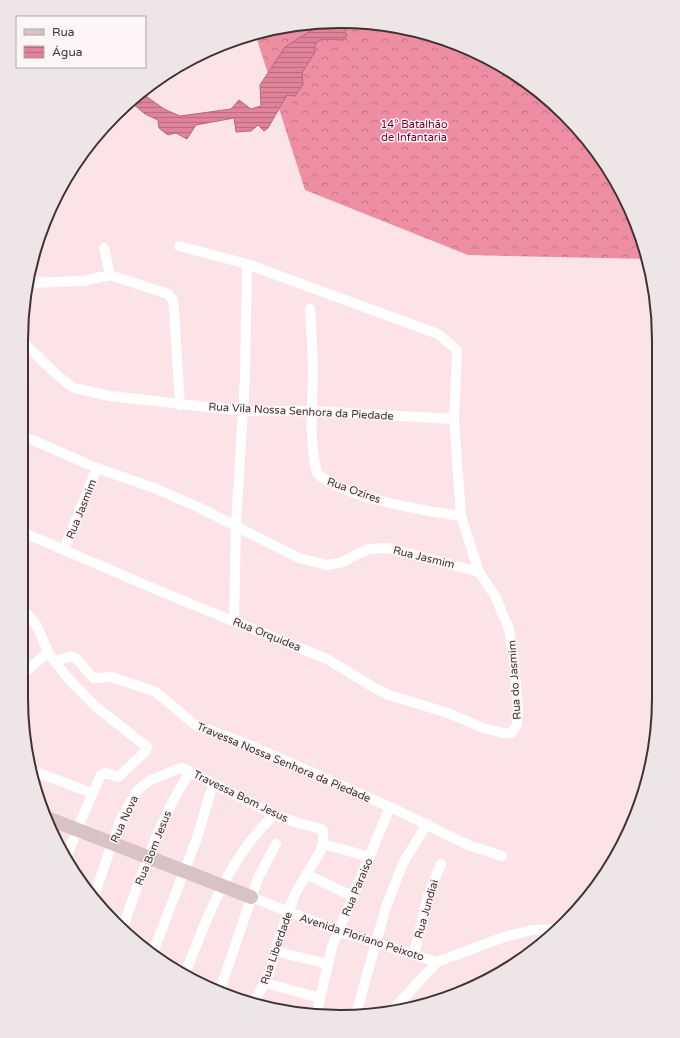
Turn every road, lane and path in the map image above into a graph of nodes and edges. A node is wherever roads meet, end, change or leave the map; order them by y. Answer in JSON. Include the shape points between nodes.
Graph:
{"nodes":[{"id":1,"x":179,"y":246,"type":"dead end"},
{"id":2,"x":104,"y":248,"type":"dead end"},
{"id":3,"x":247,"y":264,"type":"junction"},
{"id":4,"x":110,"y":275,"type":"junction"},
{"id":5,"x":33,"y":283,"type":"edge"},
{"id":6,"x":310,"y":309,"type":"dead end"},
{"id":7,"x":28,"y":346,"type":"edge"},
{"id":8,"x":180,"y":405,"type":"junction"},
{"id":9,"x":244,"y":411,"type":"junction"},
{"id":10,"x":312,"y":411,"type":"junction"},
{"id":11,"x":454,"y":419,"type":"junction"},
{"id":12,"x":28,"y":438,"type":"edge"},
{"id":13,"x":97,"y":468,"type":"junction"},
{"id":14,"x":461,"y":516,"type":"junction"},
{"id":15,"x":236,"y":525,"type":"junction"},
{"id":16,"x":28,"y":534,"type":"edge"},
{"id":17,"x":64,"y":549,"type":"junction"},
{"id":18,"x":479,"y":572,"type":"junction"},
{"id":19,"x":28,"y":615,"type":"edge"},
{"id":20,"x":234,"y":621,"type":"junction"},
{"id":21,"x":48,"y":652,"type":"junction"},
{"id":22,"x":56,"y":662,"type":"junction"},
{"id":23,"x":28,"y":670,"type":"edge"},
{"id":24,"x":511,"y":733,"type":"joint"},
{"id":25,"x":186,"y":770,"type":"junction"},
{"id":26,"x":37,"y":773,"type":"edge"},
{"id":27,"x":213,"y":784,"type":"junction"},
{"id":28,"x":92,"y":793,"type":"junction"},
{"id":29,"x":390,"y":807,"type":"junction"},
{"id":30,"x":274,"y":814,"type":"junction"},
{"id":31,"x":53,"y":820,"type":"edge"},
{"id":32,"x":427,"y":824,"type":"junction"},
{"id":33,"x":77,"y":829,"type":"junction"},
{"id":34,"x":323,"y":830,"type":"joint"},
{"id":35,"x":112,"y":844,"type":"junction"},
{"id":36,"x":276,"y":844,"type":"dead end"},
{"id":37,"x":323,"y":844,"type":"junction"},
{"id":38,"x":69,"y":851,"type":"edge"},
{"id":39,"x":502,"y":856,"type":"dead end"},
{"id":40,"x":370,"y":857,"type":"junction"},
{"id":41,"x":148,"y":858,"type":"junction"},
{"id":42,"x":441,"y":864,"type":"dead end"},
{"id":43,"x":183,"y":871,"type":"junction"},
{"id":44,"x":306,"y":874,"type":"junction"},
{"id":45,"x":222,"y":887,"type":"junction"},
{"id":46,"x":95,"y":892,"type":"edge"},
{"id":47,"x":354,"y":897,"type":"junction"},
{"id":48,"x":251,"y":898,"type":"junction"},
{"id":49,"x":288,"y":912,"type":"junction"},
{"id":50,"x":124,"y":924,"type":"edge"},
{"id":51,"x":551,"y":929,"type":"edge"},
{"id":52,"x":338,"y":931,"type":"junction"},
{"id":53,"x":376,"y":943,"type":"junction"},
{"id":54,"x":154,"y":949,"type":"edge"},
{"id":55,"x":275,"y":951,"type":"junction"},
{"id":56,"x":414,"y":954,"type":"junction"},
{"id":57,"x":437,"y":962,"type":"junction"},
{"id":58,"x":327,"y":964,"type":"junction"},
{"id":59,"x":187,"y":970,"type":"edge"},
{"id":60,"x":266,"y":983,"type":"junction"},
{"id":61,"x":221,"y":986,"type":"edge"},
{"id":62,"x":257,"y":998,"type":"edge"},
{"id":63,"x":320,"y":998,"type":"junction"},
{"id":64,"x":398,"y":1004,"type":"edge"},
{"id":65,"x":318,"y":1009,"type":"edge"},
{"id":66,"x":357,"y":1009,"type":"edge"}],
"edges":[{"from":1,"to":3,"type":"street"},
{"from":2,"to":4,"type":"street"},
{"from":3,"to":9,"type":"street"},
{"from":3,"to":11,"type":"street","name":"Rua do Jasmim","via":[[438,334],[457,350]]},
{"from":4,"to":5,"type":"street","via":[[83,281]]},
{"from":4,"to":8,"type":"street","via":[[168,294],[173,300]]},
{"from":6,"to":10,"type":"street","name":"Rua Ozires"},
{"from":7,"to":8,"type":"street","name":"Rua Vila Nossa Senhora da Piedade","via":[[74,388],[110,396]]},
{"from":8,"to":9,"type":"street","name":"Rua Vila Nossa Senhora da Piedade"},
{"from":9,"to":10,"type":"street","name":"Rua Vila Nossa Senhora da Piedade"},
{"from":9,"to":15,"type":"street"},
{"from":10,"to":11,"type":"street","name":"Rua Vila Nossa Senhora da Piedade"},
{"from":10,"to":14,"type":"street","name":"Rua Ozires","via":[[314,458],[317,473],[322,478],[371,498],[400,506]]},
{"from":11,"to":14,"type":"street","name":"Rua do Jasmim"},
{"from":12,"to":13,"type":"street","name":"Rua Jasmim"},
{"from":13,"to":15,"type":"street","name":"Rua Jasmim","via":[[154,488]]},
{"from":13,"to":17,"type":"street","name":"Rua Jasmim"},
{"from":14,"to":18,"type":"street","name":"Rua do Jasmim"},
{"from":15,"to":18,"type":"street","name":"Rua Jasmim","via":[[299,558],[321,565],[340,562],[368,549],[388,548]]},
{"from":15,"to":20,"type":"street"},
{"from":16,"to":17,"type":"street","name":"Rua Orquidea"},
{"from":17,"to":20,"type":"street","name":"Rua Orquidea"},
{"from":18,"to":24,"type":"street","name":"Rua do Jasmim","via":[[504,615],[513,645],[518,719]]},
{"from":19,"to":21,"type":"street","via":[[37,626]]},
{"from":20,"to":24,"type":"street","name":"Rua Orquidea","via":[[329,660],[389,695],[448,713],[483,728]]},
{"from":21,"to":22,"type":"street"},
{"from":21,"to":23,"type":"street"},
{"from":22,"to":28,"type":"street","via":[[95,706],[147,747],[120,776],[116,778],[104,774]]},
{"from":22,"to":29,"type":"street","name":"Travessa Nossa Senhora da Piedade","via":[[68,656],[76,658],[94,678],[112,677],[156,692],[194,724],[254,747]]},
{"from":25,"to":27,"type":"street","name":"Travessa Bom Jesus"},
{"from":25,"to":35,"type":"street","name":"Rua Nova","via":[[142,785],[128,804]]},
{"from":25,"to":41,"type":"street","name":"Rua Bom Jesus"},
{"from":26,"to":28,"type":"street"},
{"from":27,"to":30,"type":"street","name":"Travessa Bom Jesus"},
{"from":27,"to":43,"type":"street","via":[[197,838]]},
{"from":28,"to":33,"type":"street"},
{"from":29,"to":32,"type":"street","name":"Travessa Nossa Senhora da Piedade"},
{"from":29,"to":40,"type":"street","name":"Rua Paraiso"},
{"from":30,"to":34,"type":"street","name":"Travessa Bom Jesus"},
{"from":30,"to":45,"type":"street","via":[[242,852]]},
{"from":31,"to":33,"type":"street","name":"Avenida Floriano Peixoto"},
{"from":32,"to":39,"type":"street","name":"Travessa Nossa Senhora da Piedade","via":[[468,845]]},
{"from":32,"to":53,"type":"street","via":[[403,863],[386,907]]},
{"from":33,"to":35,"type":"street","name":"Avenida Floriano Peixoto"},
{"from":33,"to":38,"type":"street"},
{"from":34,"to":37,"type":"street","name":"Rua Liberdade"},
{"from":35,"to":41,"type":"street","name":"Avenida Floriano Peixoto"},
{"from":35,"to":46,"type":"street","name":"Rua Nova"},
{"from":36,"to":48,"type":"street","via":[[258,878]]},
{"from":37,"to":40,"type":"street"},
{"from":37,"to":44,"type":"street","name":"Rua Liberdade","via":[[314,864]]},
{"from":40,"to":47,"type":"street","name":"Rua Paraiso"},
{"from":41,"to":43,"type":"street","name":"Avenida Floriano Peixoto"},
{"from":41,"to":50,"type":"street","name":"Rua Bom Jesus"},
{"from":42,"to":56,"type":"street","name":"Rua Jundiai","via":[[428,894]]},
{"from":43,"to":45,"type":"street","name":"Avenida Floriano Peixoto"},
{"from":43,"to":54,"type":"street"},
{"from":44,"to":47,"type":"street"},
{"from":44,"to":49,"type":"street","name":"Rua Liberdade"},
{"from":45,"to":48,"type":"street","name":"Avenida Floriano Peixoto"},
{"from":45,"to":59,"type":"street"},
{"from":47,"to":52,"type":"street","name":"Rua Paraiso"},
{"from":48,"to":49,"type":"street","name":"Avenida Floriano Peixoto"},
{"from":48,"to":61,"type":"street"},
{"from":49,"to":52,"type":"street","name":"Avenida Floriano Peixoto"},
{"from":49,"to":55,"type":"street","name":"Rua Liberdade"},
{"from":51,"to":57,"type":"street","name":"Avenida Floriano Peixoto","via":[[504,937]]},
{"from":52,"to":53,"type":"street","name":"Avenida Floriano Peixoto"},
{"from":52,"to":58,"type":"street","name":"Rua Paraiso"},
{"from":53,"to":56,"type":"street","name":"Avenida Floriano Peixoto"},
{"from":53,"to":66,"type":"street"},
{"from":55,"to":58,"type":"street"},
{"from":55,"to":60,"type":"street","name":"Rua Liberdade"},
{"from":56,"to":57,"type":"street","name":"Avenida Floriano Peixoto"},
{"from":57,"to":64,"type":"street"},
{"from":58,"to":63,"type":"street","name":"Rua Paraiso"},
{"from":60,"to":62,"type":"street","name":"Rua Liberdade"},
{"from":60,"to":63,"type":"street"},
{"from":63,"to":65,"type":"street","name":"Rua Paraiso"}]}
